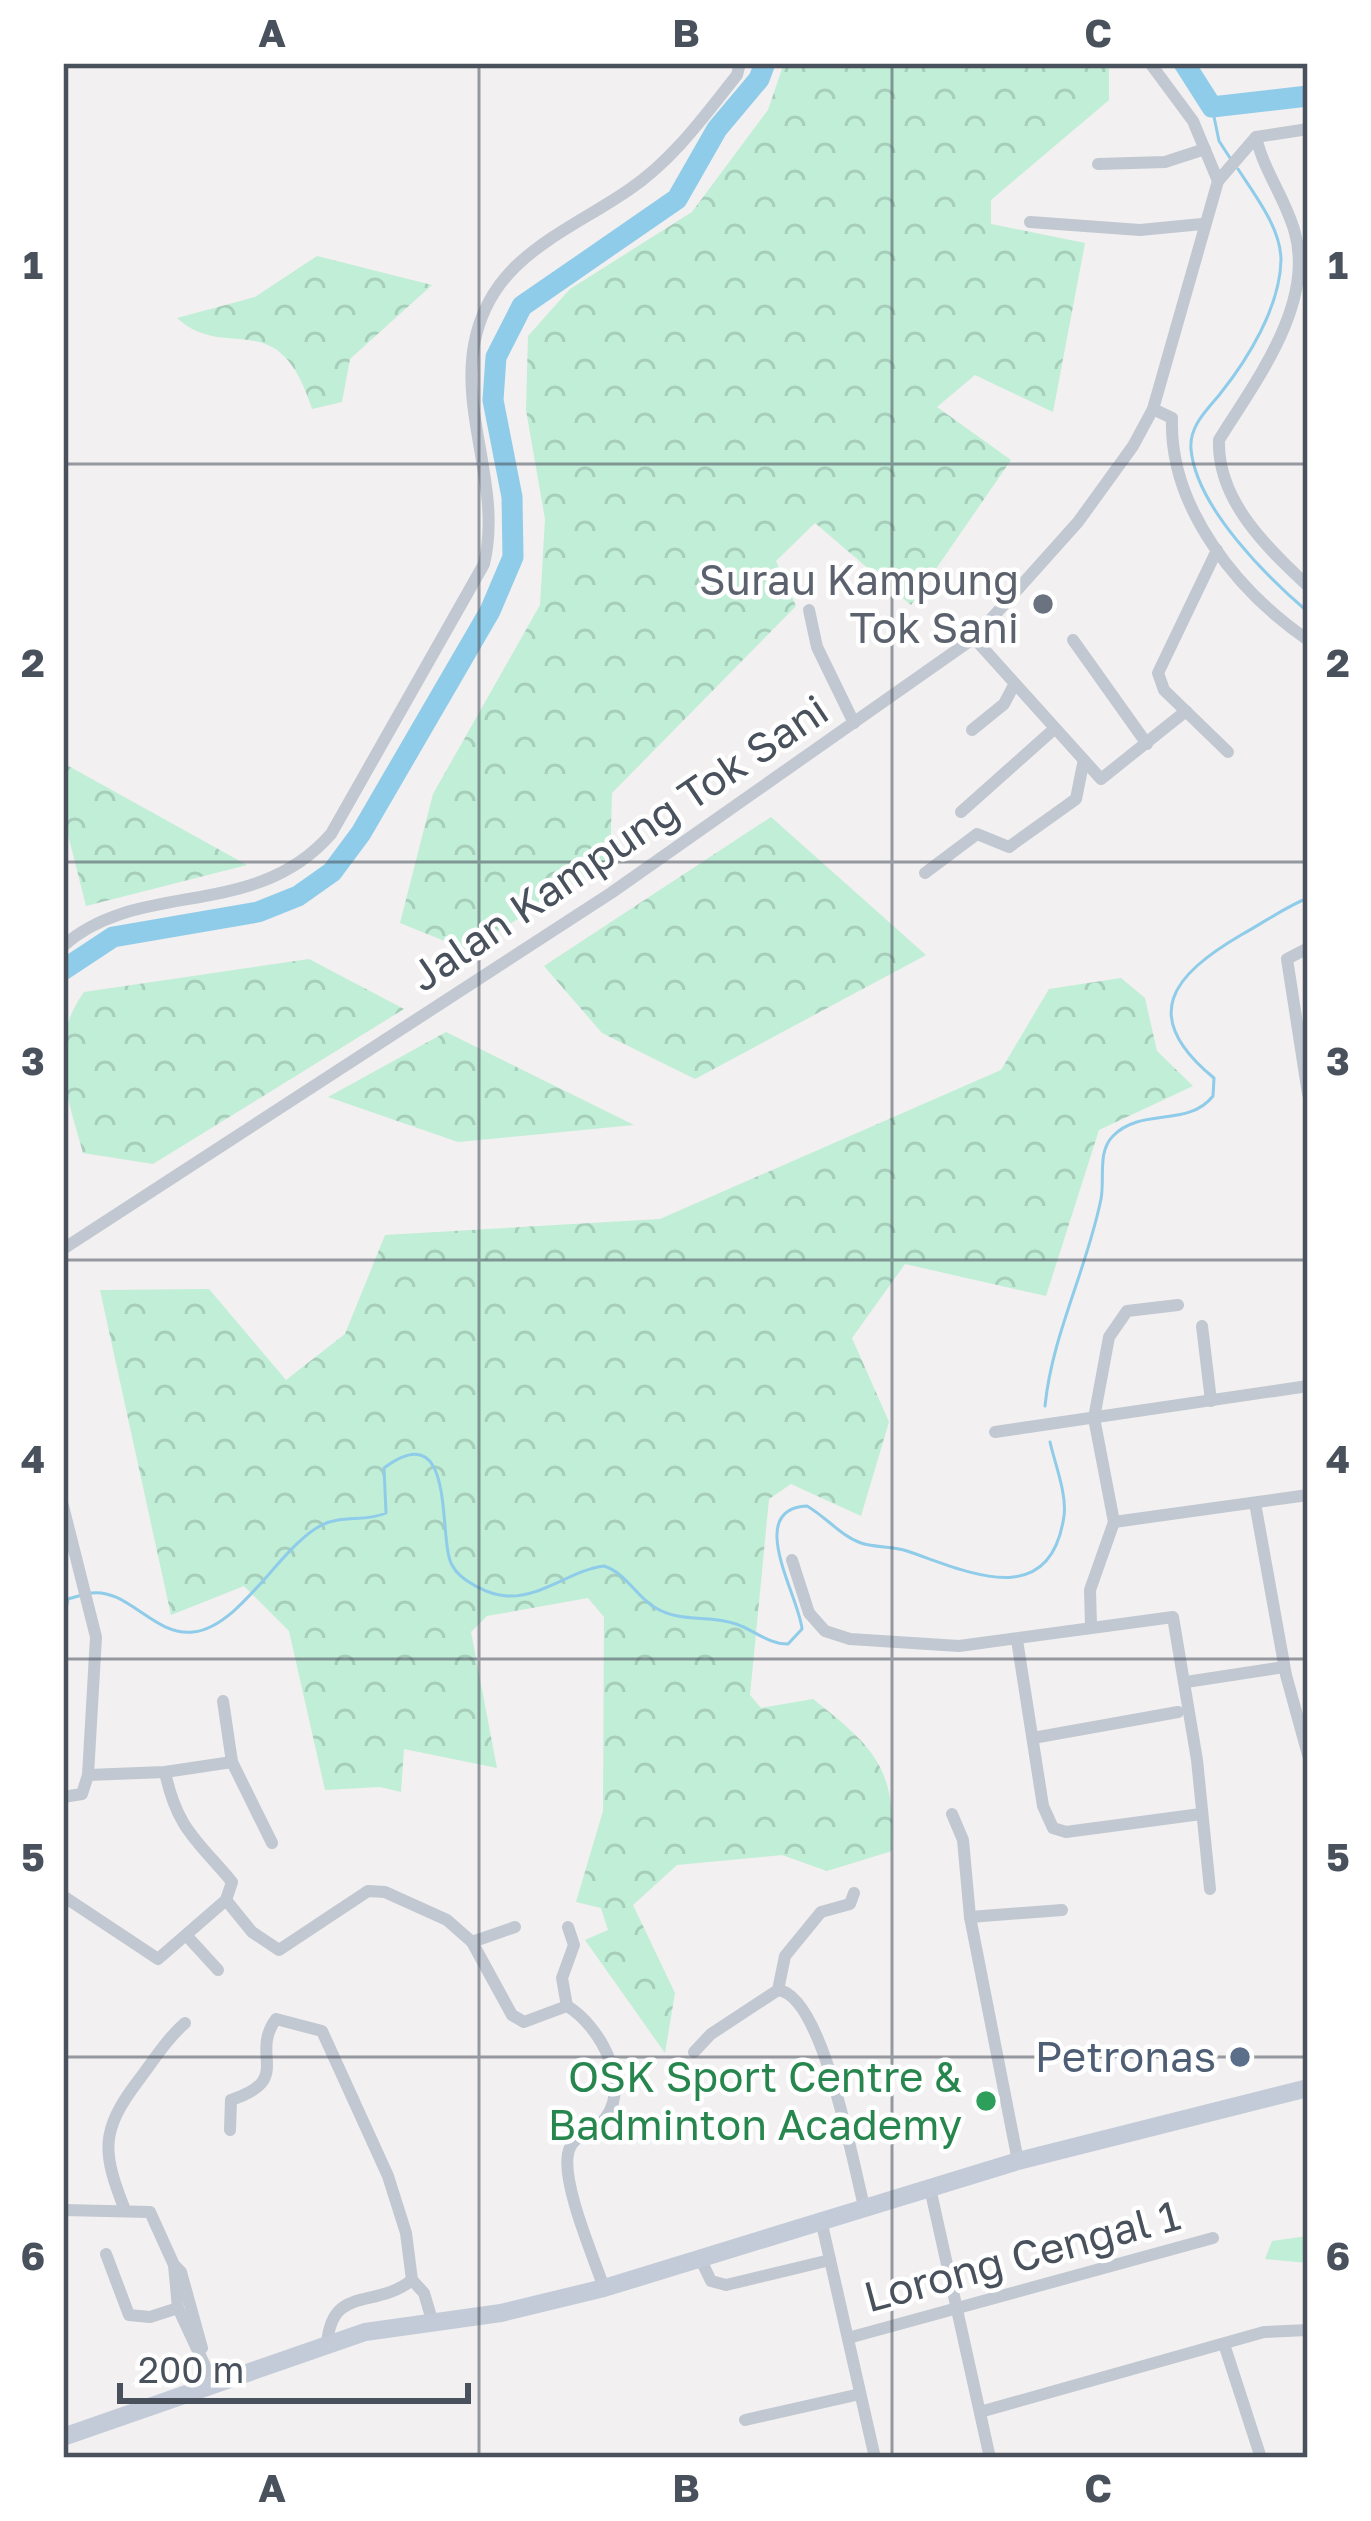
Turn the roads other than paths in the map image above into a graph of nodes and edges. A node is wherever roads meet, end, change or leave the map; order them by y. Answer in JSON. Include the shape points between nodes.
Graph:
{"nodes":[{"id":1,"x":740,"y":63,"type":"edge"},
{"id":2,"x":1150,"y":63,"type":"edge"},
{"id":3,"x":1308,"y":129,"type":"edge"},
{"id":4,"x":1250,"y":141,"type":"junction"},
{"id":5,"x":1205,"y":149,"type":"junction"},
{"id":6,"x":1098,"y":164,"type":"dead end"},
{"id":7,"x":1220,"y":178,"type":"junction"},
{"id":8,"x":1030,"y":222,"type":"dead end"},
{"id":9,"x":1202,"y":224,"type":"junction"},
{"id":10,"x":1153,"y":409,"type":"junction"},
{"id":11,"x":1217,"y":550,"type":"junction"},
{"id":12,"x":1308,"y":586,"type":"edge"},
{"id":13,"x":808,"y":610,"type":"dead end"},
{"id":14,"x":974,"y":638,"type":"junction"},
{"id":15,"x":1072,"y":640,"type":"dead end"},
{"id":16,"x":1308,"y":640,"type":"edge"},
{"id":17,"x":1014,"y":685,"type":"junction"},
{"id":18,"x":1186,"y":711,"type":"junction"},
{"id":19,"x":854,"y":722,"type":"junction"},
{"id":20,"x":971,"y":730,"type":"dead end"},
{"id":21,"x":1053,"y":730,"type":"junction"},
{"id":22,"x":1147,"y":744,"type":"junction"},
{"id":23,"x":1228,"y":752,"type":"dead end"},
{"id":24,"x":1083,"y":764,"type":"junction"},
{"id":25,"x":961,"y":812,"type":"dead end"},
{"id":26,"x":925,"y":873,"type":"dead end"},
{"id":27,"x":63,"y":946,"type":"edge"},
{"id":28,"x":1308,"y":948,"type":"edge"},
{"id":29,"x":1308,"y":1094,"type":"edge"},
{"id":30,"x":63,"y":1249,"type":"edge"},
{"id":31,"x":1178,"y":1305,"type":"dead end"},
{"id":32,"x":1202,"y":1326,"type":"dead end"},
{"id":33,"x":1308,"y":1386,"type":"edge"},
{"id":34,"x":1210,"y":1401,"type":"junction"},
{"id":35,"x":1094,"y":1418,"type":"junction"},
{"id":36,"x":995,"y":1432,"type":"dead end"},
{"id":37,"x":1308,"y":1496,"type":"edge"},
{"id":38,"x":1255,"y":1503,"type":"junction"},
{"id":39,"x":63,"y":1506,"type":"edge"},
{"id":40,"x":1114,"y":1522,"type":"junction"},
{"id":41,"x":792,"y":1560,"type":"dead end"},
{"id":42,"x":1091,"y":1626,"type":"junction"},
{"id":43,"x":1017,"y":1640,"type":"junction"},
{"id":44,"x":1284,"y":1667,"type":"junction"},
{"id":45,"x":1186,"y":1682,"type":"junction"},
{"id":46,"x":223,"y":1700,"type":"dead end"},
{"id":47,"x":1178,"y":1712,"type":"dead end"},
{"id":48,"x":1033,"y":1738,"type":"junction"},
{"id":49,"x":1308,"y":1755,"type":"edge"},
{"id":50,"x":232,"y":1762,"type":"junction"},
{"id":51,"x":165,"y":1772,"type":"junction"},
{"id":52,"x":88,"y":1775,"type":"junction"},
{"id":53,"x":63,"y":1797,"type":"edge"},
{"id":54,"x":952,"y":1814,"type":"dead end"},
{"id":55,"x":1201,"y":1814,"type":"junction"},
{"id":56,"x":272,"y":1843,"type":"dead end"},
{"id":57,"x":1210,"y":1889,"type":"dead end"},
{"id":58,"x":854,"y":1894,"type":"dead end"},
{"id":59,"x":63,"y":1896,"type":"edge"},
{"id":60,"x":226,"y":1900,"type":"junction"},
{"id":61,"x":1062,"y":1910,"type":"dead end"},
{"id":62,"x":970,"y":1918,"type":"junction"},
{"id":63,"x":568,"y":1927,"type":"dead end"},
{"id":64,"x":515,"y":1928,"type":"dead end"},
{"id":65,"x":186,"y":1935,"type":"junction"},
{"id":66,"x":472,"y":1942,"type":"junction"},
{"id":67,"x":218,"y":1970,"type":"dead end"},
{"id":68,"x":778,"y":1990,"type":"junction"},
{"id":69,"x":567,"y":2006,"type":"junction"},
{"id":70,"x":185,"y":2024,"type":"dead end"},
{"id":71,"x":694,"y":2052,"type":"dead end"},
{"id":72,"x":1308,"y":2088,"type":"edge"},
{"id":73,"x":230,"y":2130,"type":"dead end"},
{"id":74,"x":1018,"y":2161,"type":"junction"},
{"id":75,"x":930,"y":2188,"type":"junction"},
{"id":76,"x":863,"y":2206,"type":"junction"},
{"id":77,"x":63,"y":2210,"type":"edge"},
{"id":78,"x":125,"y":2210,"type":"junction"},
{"id":79,"x":821,"y":2220,"type":"junction"},
{"id":80,"x":1213,"y":2238,"type":"dead end"},
{"id":81,"x":106,"y":2254,"type":"dead end"},
{"id":82,"x":700,"y":2258,"type":"junction"},
{"id":83,"x":830,"y":2260,"type":"junction"},
{"id":84,"x":174,"y":2265,"type":"junction"},
{"id":85,"x":412,"y":2280,"type":"junction"},
{"id":86,"x":604,"y":2288,"type":"junction"},
{"id":87,"x":178,"y":2308,"type":"junction"},
{"id":88,"x":957,"y":2311,"type":"junction"},
{"id":89,"x":432,"y":2320,"type":"junction"},
{"id":90,"x":1308,"y":2330,"type":"edge"},
{"id":91,"x":848,"y":2338,"type":"junction"},
{"id":92,"x":327,"y":2344,"type":"junction"},
{"id":93,"x":1223,"y":2344,"type":"junction"},
{"id":94,"x":203,"y":2355,"type":"junction"},
{"id":95,"x":213,"y":2384,"type":"junction"},
{"id":96,"x":860,"y":2394,"type":"junction"},
{"id":97,"x":980,"y":2412,"type":"junction"},
{"id":98,"x":745,"y":2420,"type":"dead end"},
{"id":99,"x":63,"y":2437,"type":"edge"},
{"id":100,"x":875,"y":2458,"type":"edge"},
{"id":101,"x":990,"y":2458,"type":"edge"},
{"id":102,"x":1261,"y":2458,"type":"edge"}],
"edges":[{"from":1,"to":27,"type":"street","via":[[682,143],[632,188],[560,227],[487,299],[473,348],[492,532],[484,564],[331,834],[307,862],[272,879],[118,914]]},
{"from":2,"to":5,"type":"street","via":[[1180,98]]},
{"from":3,"to":4,"type":"street"},
{"from":4,"to":7,"type":"street","name":"Jalan Kampung Tok Sani"},
{"from":4,"to":12,"type":"street","via":[[1296,234],[1298,257],[1282,330],[1219,440],[1219,458],[1266,547]]},
{"from":5,"to":6,"type":"street","via":[[1165,162]]},
{"from":5,"to":7,"type":"street"},
{"from":7,"to":9,"type":"street","name":"Jalan Kampung Tok Sani"},
{"from":8,"to":9,"type":"street","via":[[1140,230]]},
{"from":9,"to":10,"type":"street","name":"Jalan Kampung Tok Sani"},
{"from":10,"to":11,"type":"street","via":[[1172,418],[1178,467]]},
{"from":10,"to":14,"type":"street","name":"Jalan Kampung Tok Sani","via":[[1078,522]]},
{"from":11,"to":16,"type":"street"},
{"from":11,"to":18,"type":"street","via":[[1159,663],[1164,690]]},
{"from":13,"to":19,"type":"street"},
{"from":14,"to":17,"type":"street"},
{"from":14,"to":19,"type":"street","name":"Jalan Kampung Tok Sani"},
{"from":15,"to":22,"type":"street"},
{"from":17,"to":20,"type":"street"},
{"from":17,"to":21,"type":"street"},
{"from":18,"to":22,"type":"street"},
{"from":18,"to":23,"type":"street"},
{"from":19,"to":30,"type":"street","name":"Jalan Kampung Tok Sani","via":[[611,893]]},
{"from":21,"to":24,"type":"street"},
{"from":21,"to":25,"type":"street"},
{"from":22,"to":24,"type":"street","via":[[1100,779]]},
{"from":24,"to":26,"type":"street","via":[[1076,799],[1021,843],[1009,847],[977,834]]},
{"from":28,"to":29,"type":"street","via":[[1290,954]]},
{"from":31,"to":35,"type":"street","via":[[1127,1311],[1109,1337]]},
{"from":32,"to":34,"type":"street"},
{"from":33,"to":34,"type":"street"},
{"from":34,"to":35,"type":"street"},
{"from":35,"to":36,"type":"street"},
{"from":35,"to":40,"type":"street"},
{"from":37,"to":38,"type":"street"},
{"from":38,"to":40,"type":"street"},
{"from":38,"to":44,"type":"street"},
{"from":39,"to":52,"type":"street","via":[[97,1637]]},
{"from":40,"to":42,"type":"street","via":[[1090,1590]]},
{"from":41,"to":43,"type":"street","via":[[809,1613],[850,1639],[959,1646]]},
{"from":42,"to":43,"type":"street"},
{"from":42,"to":45,"type":"street","via":[[1173,1617]]},
{"from":43,"to":48,"type":"street"},
{"from":44,"to":45,"type":"street"},
{"from":44,"to":49,"type":"street"},
{"from":45,"to":55,"type":"street"},
{"from":46,"to":50,"type":"street"},
{"from":47,"to":48,"type":"street"},
{"from":48,"to":55,"type":"street","via":[[1047,1822],[1066,1832]]},
{"from":50,"to":51,"type":"street"},
{"from":50,"to":56,"type":"street"},
{"from":51,"to":52,"type":"street"},
{"from":51,"to":60,"type":"street","via":[[185,1833],[232,1882]]},
{"from":52,"to":53,"type":"street","via":[[82,1794]]},
{"from":54,"to":62,"type":"street","via":[[963,1840]]},
{"from":55,"to":57,"type":"street"},
{"from":58,"to":68,"type":"street","via":[[795,1939]]},
{"from":59,"to":65,"type":"street","via":[[158,1959]]},
{"from":60,"to":65,"type":"street"},
{"from":60,"to":66,"type":"street","via":[[279,1950],[375,1890],[447,1920]]},
{"from":61,"to":62,"type":"street"},
{"from":62,"to":74,"type":"street"},
{"from":63,"to":69,"type":"street","via":[[574,1945],[562,1978]]},
{"from":64,"to":66,"type":"street"},
{"from":65,"to":67,"type":"street"},
{"from":66,"to":69,"type":"street","via":[[512,2015],[524,2022]]},
{"from":68,"to":71,"type":"street"},
{"from":68,"to":76,"type":"street","via":[[803,2004],[818,2041]]},
{"from":69,"to":86,"type":"street","via":[[600,2037],[615,2089],[600,2124],[568,2152]]},
{"from":70,"to":78,"type":"street","via":[[109,2124]]},
{"from":72,"to":74,"type":"main road"},
{"from":73,"to":85,"type":"street","via":[[231,2100],[267,2078],[266,2033],[276,2019],[322,2031],[388,2176]]},
{"from":74,"to":75,"type":"main road"},
{"from":75,"to":76,"type":"main road"},
{"from":75,"to":88,"type":"street"},
{"from":76,"to":79,"type":"main road"},
{"from":77,"to":78,"type":"street"},
{"from":78,"to":84,"type":"street","via":[[149,2212]]},
{"from":79,"to":82,"type":"main road"},
{"from":79,"to":83,"type":"street"},
{"from":80,"to":88,"type":"street","name":"Lorong Cengal 1"},
{"from":81,"to":87,"type":"street","via":[[129,2314],[139,2319]]},
{"from":82,"to":83,"type":"street","via":[[711,2281],[726,2285]]},
{"from":82,"to":86,"type":"main road"},
{"from":83,"to":91,"type":"street"},
{"from":84,"to":87,"type":"street"},
{"from":84,"to":94,"type":"street"},
{"from":85,"to":89,"type":"street"},
{"from":85,"to":92,"type":"street","via":[[340,2307],[329,2318]]},
{"from":86,"to":89,"type":"main road"},
{"from":87,"to":94,"type":"street"},
{"from":88,"to":91,"type":"street","name":"Lorong Cengal 1"},
{"from":88,"to":97,"type":"street"},
{"from":89,"to":92,"type":"main road"},
{"from":90,"to":93,"type":"street"},
{"from":91,"to":96,"type":"street"},
{"from":92,"to":95,"type":"main road"},
{"from":93,"to":97,"type":"street"},
{"from":93,"to":102,"type":"street"},
{"from":94,"to":95,"type":"street"},
{"from":95,"to":99,"type":"main road"},
{"from":96,"to":98,"type":"street"},
{"from":96,"to":100,"type":"street"},
{"from":97,"to":101,"type":"street"}]}
